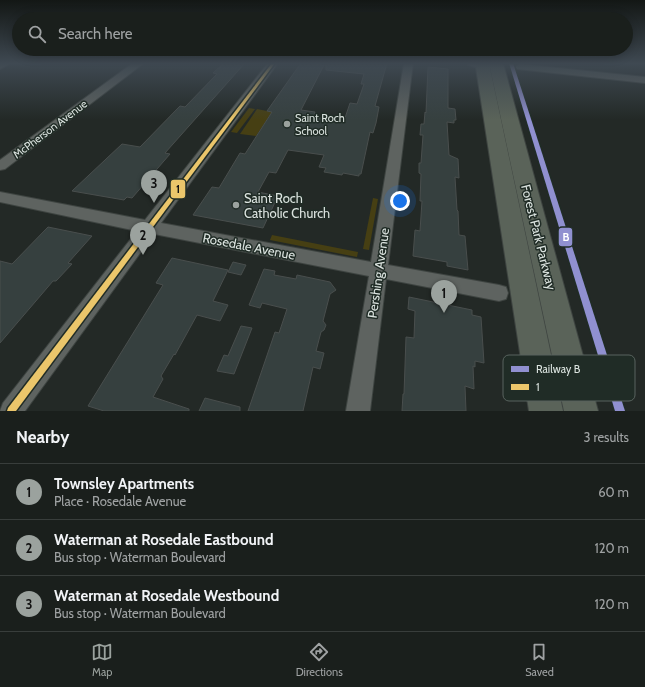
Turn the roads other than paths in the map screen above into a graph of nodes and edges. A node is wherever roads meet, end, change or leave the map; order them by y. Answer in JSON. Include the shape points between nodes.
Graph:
{"nodes":[{"id":1,"x":113,"y":82,"type":"edge"},
{"id":2,"x":258,"y":82,"type":"edge"},
{"id":3,"x":406,"y":82,"type":"edge"},
{"id":4,"x":489,"y":82,"type":"edge"},
{"id":5,"x":491,"y":82,"type":"edge"},
{"id":6,"x":0,"y":166,"type":"edge"},
{"id":7,"x":0,"y":197,"type":"edge"},
{"id":8,"x":148,"y":227,"type":"junction"},
{"id":9,"x":379,"y":271,"type":"junction"},
{"id":10,"x":499,"y":293,"type":"dead end"},
{"id":11,"x":536,"y":355,"type":"edge"},
{"id":12,"x":567,"y":355,"type":"edge"},
{"id":13,"x":544,"y":401,"type":"edge"},
{"id":14,"x":579,"y":401,"type":"edge"},
{"id":15,"x":11,"y":411,"type":"edge"},
{"id":16,"x":358,"y":411,"type":"edge"},
{"id":17,"x":546,"y":411,"type":"edge"},
{"id":18,"x":582,"y":411,"type":"edge"}],
"edges":[{"from":1,"to":6,"type":"street","name":"McPherson Avenue"},
{"from":2,"to":8,"type":"street"},
{"from":3,"to":9,"type":"street","name":"Pershing Avenue"},
{"from":4,"to":11,"type":"main road","name":"Forest Park Parkway"},
{"from":5,"to":12,"type":"main road","name":"Forest Park Parkway"},
{"from":7,"to":8,"type":"street","name":"Rosedale Avenue"},
{"from":8,"to":9,"type":"street","name":"Rosedale Avenue"},
{"from":8,"to":15,"type":"street"},
{"from":9,"to":10,"type":"street","name":"Rosedale Avenue"},
{"from":9,"to":16,"type":"street","name":"Pershing Avenue"},
{"from":13,"to":17,"type":"main road","name":"Forest Park Parkway"},
{"from":14,"to":18,"type":"main road","name":"Forest Park Parkway"}]}
